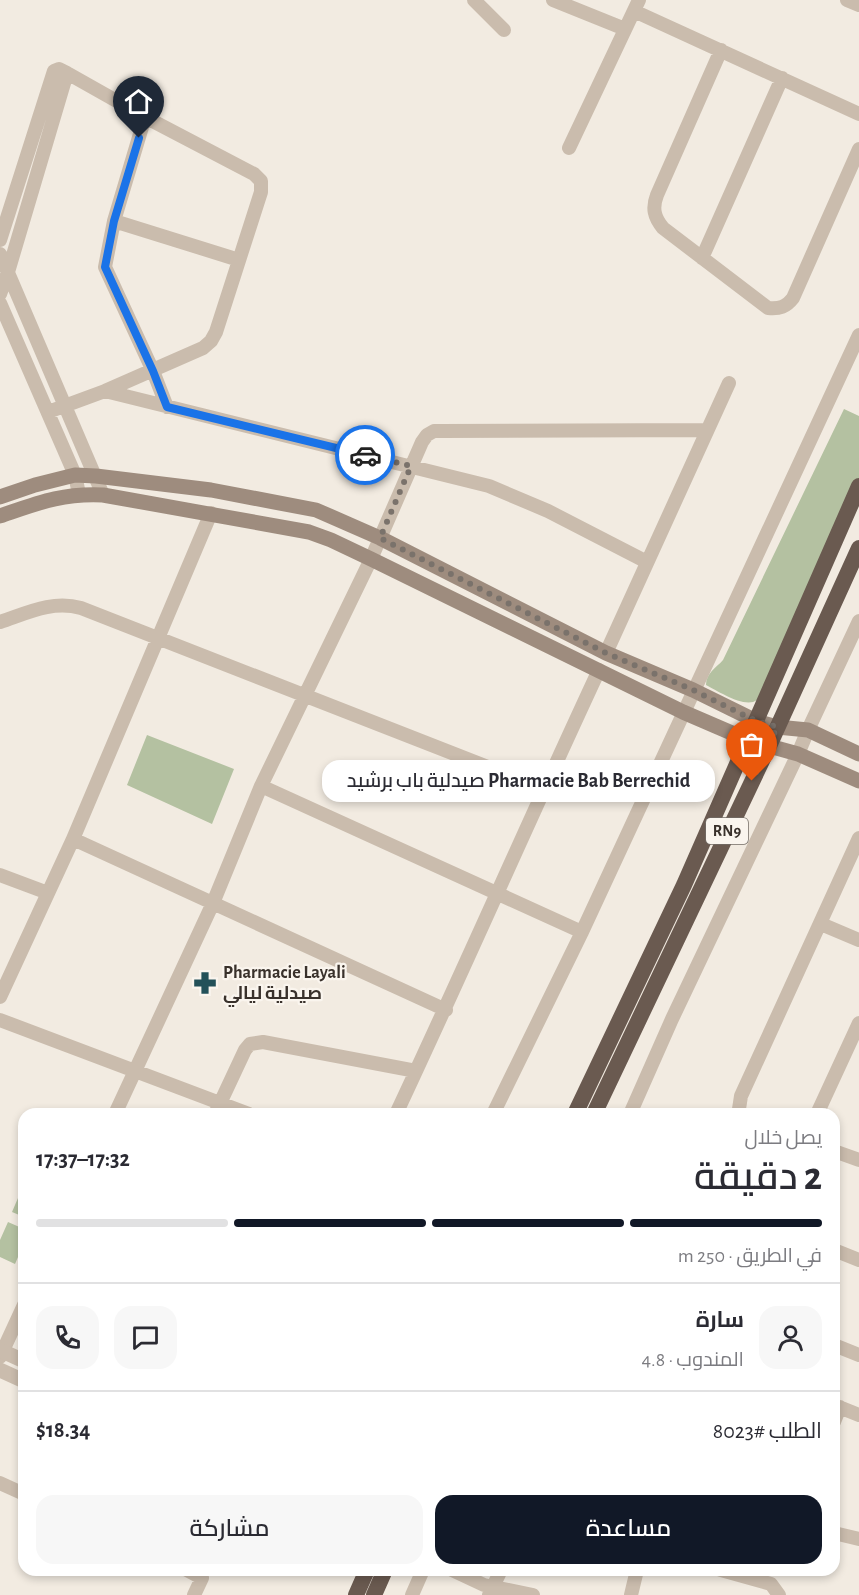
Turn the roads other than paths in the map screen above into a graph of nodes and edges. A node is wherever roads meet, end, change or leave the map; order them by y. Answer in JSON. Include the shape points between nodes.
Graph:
{"nodes":[{"id":1,"x":474,"y":0,"type":"edge"},
{"id":2,"x":552,"y":0,"type":"edge"},
{"id":3,"x":847,"y":0,"type":"edge"},
{"id":4,"x":637,"y":5,"type":"edge"},
{"id":5,"x":859,"y":5,"type":"edge"},
{"id":6,"x":625,"y":29,"type":"junction"},
{"id":7,"x":504,"y":30,"type":"dead end"},
{"id":8,"x":721,"y":50,"type":"junction"},
{"id":9,"x":67,"y":73,"type":"junction"},
{"id":10,"x":782,"y":78,"type":"junction"},
{"id":11,"x":859,"y":114,"type":"edge"},
{"id":12,"x":145,"y":117,"type":"junction"},
{"id":13,"x":569,"y":148,"type":"dead end"},
{"id":14,"x":859,"y":149,"type":"edge"},
{"id":15,"x":114,"y":221,"type":"junction"},
{"id":16,"x":0,"y":240,"type":"edge"},
{"id":17,"x":0,"y":254,"type":"edge"},
{"id":18,"x":702,"y":258,"type":"junction"},
{"id":19,"x":239,"y":260,"type":"junction"},
{"id":20,"x":8,"y":272,"type":"junction"},
{"id":21,"x":0,"y":294,"type":"edge"},
{"id":22,"x":0,"y":303,"type":"edge"},
{"id":23,"x":859,"y":335,"type":"edge"},
{"id":24,"x":153,"y":371,"type":"junction"},
{"id":25,"x":729,"y":383,"type":"dead end"},
{"id":26,"x":105,"y":392,"type":"junction"},
{"id":27,"x":65,"y":405,"type":"junction"},
{"id":28,"x":167,"y":407,"type":"junction"},
{"id":29,"x":48,"y":412,"type":"junction"},
{"id":30,"x":707,"y":430,"type":"junction"},
{"id":31,"x":411,"y":466,"type":"junction"},
{"id":32,"x":75,"y":475,"type":"junction"},
{"id":33,"x":96,"y":476,"type":"junction"},
{"id":34,"x":859,"y":486,"type":"edge"},
{"id":35,"x":80,"y":494,"type":"junction"},
{"id":36,"x":103,"y":495,"type":"junction"},
{"id":37,"x":0,"y":497,"type":"edge"},
{"id":38,"x":211,"y":513,"type":"junction"},
{"id":39,"x":0,"y":516,"type":"edge"},
{"id":40,"x":380,"y":538,"type":"junction"},
{"id":41,"x":859,"y":548,"type":"edge"},
{"id":42,"x":371,"y":559,"type":"junction"},
{"id":43,"x":647,"y":562,"type":"junction"},
{"id":44,"x":859,"y":621,"type":"edge"},
{"id":45,"x":0,"y":622,"type":"edge"},
{"id":46,"x":158,"y":638,"type":"junction"},
{"id":47,"x":606,"y":653,"type":"junction"},
{"id":48,"x":599,"y":670,"type":"junction"},
{"id":49,"x":693,"y":690,"type":"junction"},
{"id":50,"x":304,"y":696,"type":"junction"},
{"id":51,"x":683,"y":712,"type":"junction"},
{"id":52,"x":756,"y":721,"type":"junction"},
{"id":53,"x":777,"y":727,"type":"junction"},
{"id":54,"x":808,"y":730,"type":"junction"},
{"id":55,"x":748,"y":740,"type":"junction"},
{"id":56,"x":769,"y":746,"type":"junction"},
{"id":57,"x":798,"y":754,"type":"junction"},
{"id":58,"x":859,"y":754,"type":"edge"},
{"id":59,"x":859,"y":781,"type":"edge"},
{"id":60,"x":261,"y":786,"type":"junction"},
{"id":61,"x":544,"y":789,"type":"junction"},
{"id":62,"x":859,"y":838,"type":"edge"},
{"id":63,"x":74,"y":839,"type":"junction"},
{"id":64,"x":856,"y":856,"type":"edge"},
{"id":65,"x":0,"y":874,"type":"edge"},
{"id":66,"x":48,"y":893,"type":"junction"},
{"id":67,"x":498,"y":895,"type":"junction"},
{"id":68,"x":213,"y":903,"type":"junction"},
{"id":69,"x":821,"y":924,"type":"junction"},
{"id":70,"x":582,"y":932,"type":"junction"},
{"id":71,"x":859,"y":940,"type":"edge"},
{"id":72,"x":0,"y":997,"type":"edge"},
{"id":73,"x":446,"y":1010,"type":"junction"},
{"id":74,"x":0,"y":1020,"type":"edge"},
{"id":75,"x":859,"y":1023,"type":"edge"},
{"id":76,"x":135,"y":1071,"type":"junction"},
{"id":77,"x":416,"y":1071,"type":"junction"},
{"id":78,"x":118,"y":1108,"type":"edge"},
{"id":79,"x":216,"y":1108,"type":"edge"},
{"id":80,"x":218,"y":1108,"type":"edge"},
{"id":81,"x":399,"y":1108,"type":"edge"},
{"id":82,"x":496,"y":1108,"type":"edge"},
{"id":83,"x":578,"y":1108,"type":"edge"},
{"id":84,"x":597,"y":1108,"type":"edge"},
{"id":85,"x":633,"y":1108,"type":"edge"},
{"id":86,"x":739,"y":1108,"type":"edge"},
{"id":87,"x":820,"y":1108,"type":"edge"},
{"id":88,"x":840,"y":1153,"type":"edge"},
{"id":89,"x":859,"y":1160,"type":"edge"},
{"id":90,"x":840,"y":1252,"type":"edge"},
{"id":91,"x":859,"y":1260,"type":"edge"},
{"id":92,"x":18,"y":1318,"type":"edge"},
{"id":93,"x":840,"y":1347,"type":"edge"},
{"id":94,"x":1,"y":1353,"type":"edge"},
{"id":95,"x":859,"y":1355,"type":"edge"},
{"id":96,"x":18,"y":1359,"type":"edge"},
{"id":97,"x":0,"y":1370,"type":"edge"},
{"id":98,"x":18,"y":1378,"type":"edge"},
{"id":99,"x":840,"y":1407,"type":"edge"},
{"id":100,"x":859,"y":1415,"type":"edge"},
{"id":101,"x":0,"y":1483,"type":"edge"},
{"id":102,"x":18,"y":1491,"type":"edge"},
{"id":103,"x":840,"y":1534,"type":"edge"},
{"id":104,"x":859,"y":1539,"type":"edge"},
{"id":105,"x":203,"y":1576,"type":"edge"},
{"id":106,"x":364,"y":1576,"type":"edge"},
{"id":107,"x":383,"y":1576,"type":"edge"},
{"id":108,"x":420,"y":1576,"type":"edge"},
{"id":109,"x":465,"y":1576,"type":"edge"},
{"id":110,"x":498,"y":1576,"type":"edge"},
{"id":111,"x":636,"y":1576,"type":"edge"},
{"id":112,"x":759,"y":1576,"type":"edge"},
{"id":113,"x":491,"y":1590,"type":"edge"},
{"id":114,"x":194,"y":1595,"type":"edge"},
{"id":115,"x":356,"y":1595,"type":"edge"},
{"id":116,"x":374,"y":1595,"type":"edge"},
{"id":117,"x":412,"y":1595,"type":"edge"},
{"id":118,"x":533,"y":1595,"type":"edge"},
{"id":119,"x":631,"y":1595,"type":"edge"},
{"id":120,"x":779,"y":1595,"type":"edge"}],
"edges":[{"from":1,"to":7,"type":"street"},
{"from":2,"to":6,"type":"street"},
{"from":3,"to":5,"type":"street"},
{"from":4,"to":6,"type":"street"},
{"from":4,"to":8,"type":"street"},
{"from":6,"to":13,"type":"street"},
{"from":8,"to":10,"type":"street"},
{"from":8,"to":18,"type":"street","via":[[654,204],[657,221],[663,228]]},
{"from":9,"to":12,"type":"street"},
{"from":9,"to":16,"type":"street","via":[[59,69],[52,73]]},
{"from":9,"to":20,"type":"street"},
{"from":10,"to":11,"type":"street"},
{"from":10,"to":18,"type":"street"},
{"from":12,"to":15,"type":"street"},
{"from":12,"to":19,"type":"street","via":[[260,178],[261,192]]},
{"from":14,"to":18,"type":"street","via":[[787,305],[768,308]]},
{"from":15,"to":19,"type":"street"},
{"from":15,"to":24,"type":"street","via":[[106,272]]},
{"from":17,"to":20,"type":"street"},
{"from":19,"to":24,"type":"street","via":[[211,341]]},
{"from":20,"to":21,"type":"street"},
{"from":20,"to":27,"type":"street"},
{"from":22,"to":29,"type":"street"},
{"from":23,"to":49,"type":"street"},
{"from":24,"to":26,"type":"street"},
{"from":24,"to":28,"type":"street"},
{"from":25,"to":30,"type":"street"},
{"from":26,"to":27,"type":"street"},
{"from":26,"to":28,"type":"street"},
{"from":27,"to":29,"type":"street"},
{"from":27,"to":33,"type":"street"},
{"from":28,"to":31,"type":"street"},
{"from":29,"to":32,"type":"street"},
{"from":30,"to":31,"type":"street","via":[[434,431],[422,442]]},
{"from":30,"to":43,"type":"street"},
{"from":31,"to":40,"type":"street"},
{"from":31,"to":43,"type":"street","via":[[517,497]]},
{"from":32,"to":33,"type":"main road"},
{"from":32,"to":35,"type":"street"},
{"from":32,"to":37,"type":"main road"},
{"from":33,"to":36,"type":"street"},
{"from":33,"to":40,"type":"main road","via":[[290,504],[316,510]]},
{"from":34,"to":52,"type":"highway","number":"RN9"},
{"from":35,"to":36,"type":"main road"},
{"from":35,"to":39,"type":"main road","via":[[56,497]]},
{"from":36,"to":38,"type":"main road"},
{"from":38,"to":42,"type":"main road","via":[[309,532]]},
{"from":38,"to":46,"type":"street"},
{"from":40,"to":42,"type":"street"},
{"from":40,"to":47,"type":"main road"},
{"from":41,"to":53,"type":"highway","number":"RN9"},
{"from":42,"to":48,"type":"main road"},
{"from":42,"to":50,"type":"street"},
{"from":43,"to":47,"type":"street"},
{"from":44,"to":54,"type":"street"},
{"from":45,"to":46,"type":"street","via":[[46,606],[65,604]]},
{"from":46,"to":50,"type":"street"},
{"from":46,"to":63,"type":"street"},
{"from":47,"to":49,"type":"main road"},
{"from":48,"to":51,"type":"main road"},
{"from":48,"to":61,"type":"street"},
{"from":49,"to":51,"type":"street"},
{"from":49,"to":52,"type":"main road"},
{"from":50,"to":60,"type":"street"},
{"from":50,"to":61,"type":"street"},
{"from":51,"to":55,"type":"main road"},
{"from":51,"to":70,"type":"street"},
{"from":52,"to":53,"type":"main road"},
{"from":52,"to":55,"type":"highway","number":"RN9"},
{"from":53,"to":54,"type":"main road"},
{"from":53,"to":56,"type":"highway","number":"RN9"},
{"from":54,"to":57,"type":"street"},
{"from":54,"to":58,"type":"main road"},
{"from":55,"to":56,"type":"main road"},
{"from":55,"to":83,"type":"highway","number":"RN9"},
{"from":56,"to":57,"type":"main road"},
{"from":56,"to":84,"type":"highway","number":"RN9"},
{"from":57,"to":59,"type":"main road"},
{"from":57,"to":85,"type":"street"},
{"from":60,"to":67,"type":"street"},
{"from":60,"to":68,"type":"street"},
{"from":61,"to":67,"type":"street"},
{"from":62,"to":64,"type":"street"},
{"from":63,"to":66,"type":"street"},
{"from":63,"to":68,"type":"street"},
{"from":64,"to":69,"type":"street"},
{"from":65,"to":66,"type":"street"},
{"from":66,"to":72,"type":"street"},
{"from":67,"to":70,"type":"street"},
{"from":67,"to":73,"type":"street"},
{"from":68,"to":73,"type":"street"},
{"from":68,"to":76,"type":"street"},
{"from":69,"to":71,"type":"street"},
{"from":69,"to":86,"type":"street","via":[[741,1096]]},
{"from":70,"to":82,"type":"street"},
{"from":73,"to":77,"type":"street"},
{"from":74,"to":76,"type":"street"},
{"from":75,"to":87,"type":"street"},
{"from":76,"to":78,"type":"street"},
{"from":76,"to":79,"type":"street"},
{"from":77,"to":80,"type":"street","via":[[253,1042],[245,1050]]},
{"from":77,"to":81,"type":"street"},
{"from":88,"to":89,"type":"street"},
{"from":90,"to":91,"type":"street"},
{"from":92,"to":94,"type":"street"},
{"from":93,"to":95,"type":"street"},
{"from":94,"to":96,"type":"street"},
{"from":97,"to":98,"type":"street"},
{"from":99,"to":100,"type":"street"},
{"from":101,"to":102,"type":"street"},
{"from":103,"to":104,"type":"street"},
{"from":105,"to":114,"type":"street"},
{"from":106,"to":115,"type":"highway"},
{"from":107,"to":116,"type":"highway"},
{"from":108,"to":117,"type":"street"},
{"from":109,"to":113,"type":"street"},
{"from":110,"to":113,"type":"street"},
{"from":111,"to":119,"type":"street"},
{"from":112,"to":120,"type":"street"},
{"from":113,"to":118,"type":"street"}]}
